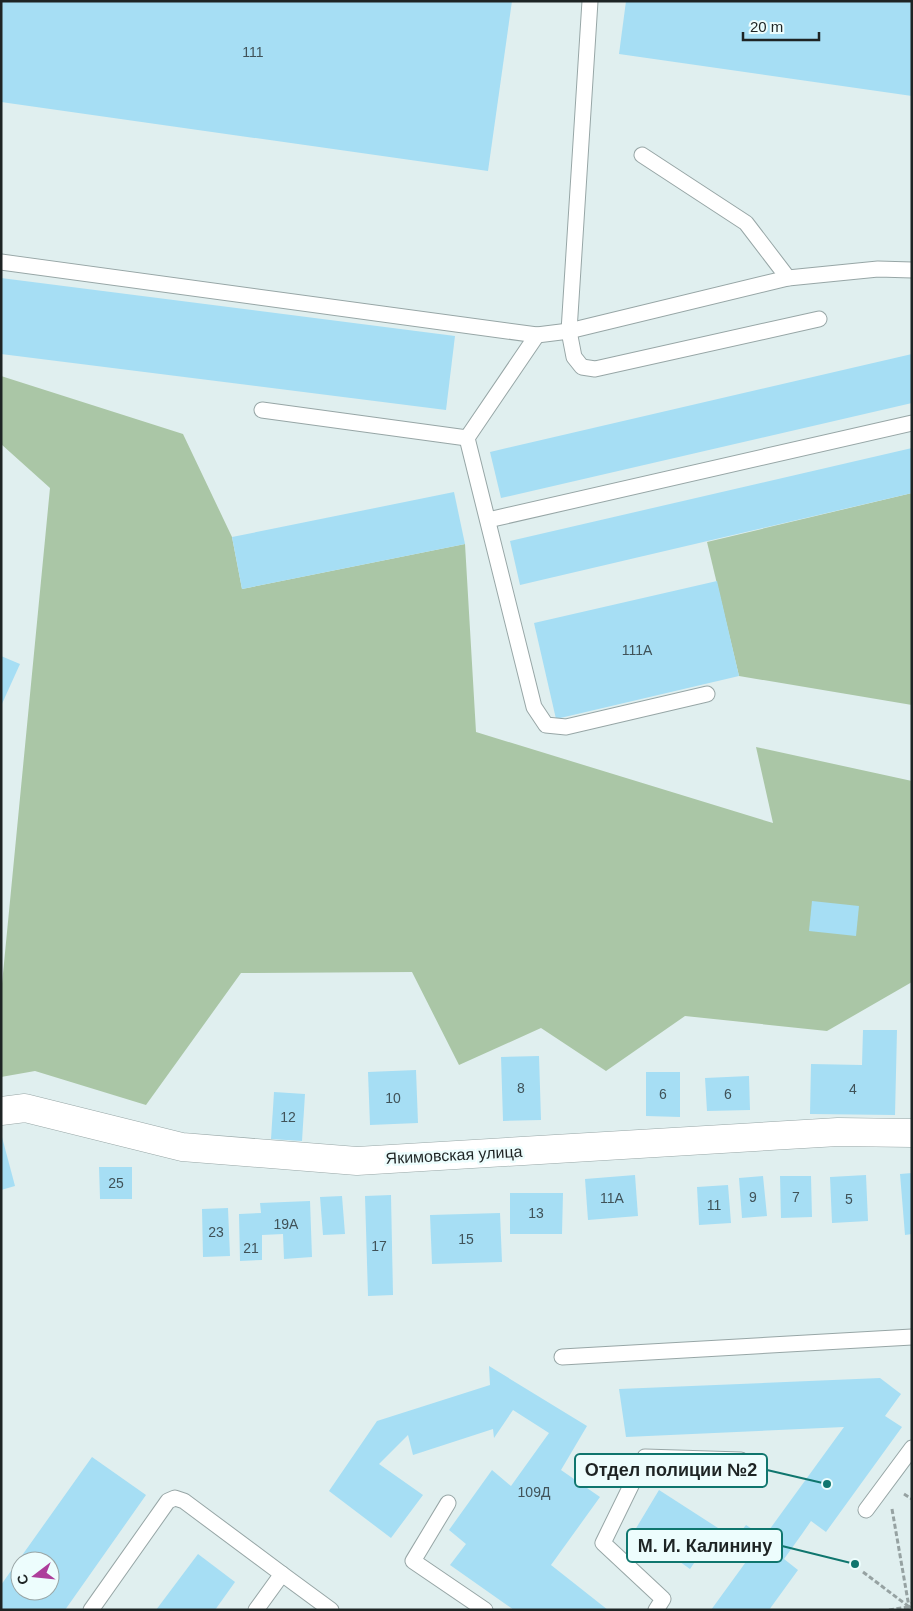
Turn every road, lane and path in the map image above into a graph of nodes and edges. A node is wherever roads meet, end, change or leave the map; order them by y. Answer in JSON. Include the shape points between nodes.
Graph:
{"nodes":[{"id":1,"x":590,"y":1,"type":"edge"},
{"id":2,"x":642,"y":155,"type":"dead end"},
{"id":3,"x":1,"y":262,"type":"edge"},
{"id":4,"x":912,"y":270,"type":"edge"},
{"id":5,"x":788,"y":278,"type":"junction"},
{"id":6,"x":819,"y":319,"type":"dead end"},
{"id":7,"x":569,"y":331,"type":"junction"},
{"id":8,"x":537,"y":335,"type":"junction"},
{"id":9,"x":262,"y":410,"type":"dead end"},
{"id":10,"x":912,"y":423,"type":"edge"},
{"id":11,"x":467,"y":438,"type":"junction"},
{"id":12,"x":488,"y":520,"type":"junction"},
{"id":13,"x":708,"y":694,"type":"dead end"},
{"id":14,"x":1,"y":1110,"type":"edge"},
{"id":15,"x":912,"y":1133,"type":"edge"},
{"id":16,"x":912,"y":1337,"type":"edge"},
{"id":17,"x":562,"y":1357,"type":"dead end"},
{"id":18,"x":912,"y":1448,"type":"edge"},
{"id":19,"x":741,"y":1460,"type":"dead end"},
{"id":20,"x":887,"y":1482,"type":"junction"},
{"id":21,"x":448,"y":1503,"type":"dead end"},
{"id":22,"x":866,"y":1510,"type":"dead end"},
{"id":23,"x":863,"y":1572,"type":"dead end"},
{"id":24,"x":282,"y":1574,"type":"junction"},
{"id":25,"x":912,"y":1603,"type":"edge"},
{"id":26,"x":908,"y":1608,"type":"edge"},
{"id":27,"x":91,"y":1610,"type":"edge"},
{"id":28,"x":256,"y":1610,"type":"edge"},
{"id":29,"x":331,"y":1610,"type":"edge"},
{"id":30,"x":485,"y":1610,"type":"edge"},
{"id":31,"x":656,"y":1610,"type":"edge"},
{"id":32,"x":889,"y":1610,"type":"edge"}],
"edges":[{"from":1,"to":7,"type":"lane"},
{"from":2,"to":5,"type":"lane","via":[[746,222]]},
{"from":3,"to":8,"type":"lane"},
{"from":4,"to":5,"type":"lane","via":[[878,269]]},
{"from":5,"to":7,"type":"lane"},
{"from":6,"to":7,"type":"lane","via":[[595,369],[582,367],[574,357]]},
{"from":7,"to":8,"type":"lane"},
{"from":8,"to":11,"type":"lane"},
{"from":9,"to":11,"type":"lane"},
{"from":10,"to":12,"type":"lane"},
{"from":11,"to":12,"type":"lane"},
{"from":12,"to":13,"type":"lane","via":[[534,707],[546,725],[566,726]]},
{"from":14,"to":15,"type":"street","name":"Якимовская улица","via":[[25,1108],[182,1147],[358,1161],[838,1132]]},
{"from":16,"to":17,"type":"lane"},
{"from":18,"to":20,"type":"lane"},
{"from":19,"to":31,"type":"lane","via":[[645,1457],[603,1543],[663,1599]]},
{"from":20,"to":22,"type":"lane"},
{"from":20,"to":26,"type":"path"},
{"from":21,"to":30,"type":"lane","via":[[413,1562]]},
{"from":23,"to":26,"type":"path"},
{"from":24,"to":27,"type":"lane","via":[[176,1498],[168,1501]]},
{"from":24,"to":28,"type":"lane"},
{"from":24,"to":29,"type":"lane"},
{"from":25,"to":26,"type":"path"},
{"from":26,"to":32,"type":"path"}]}
